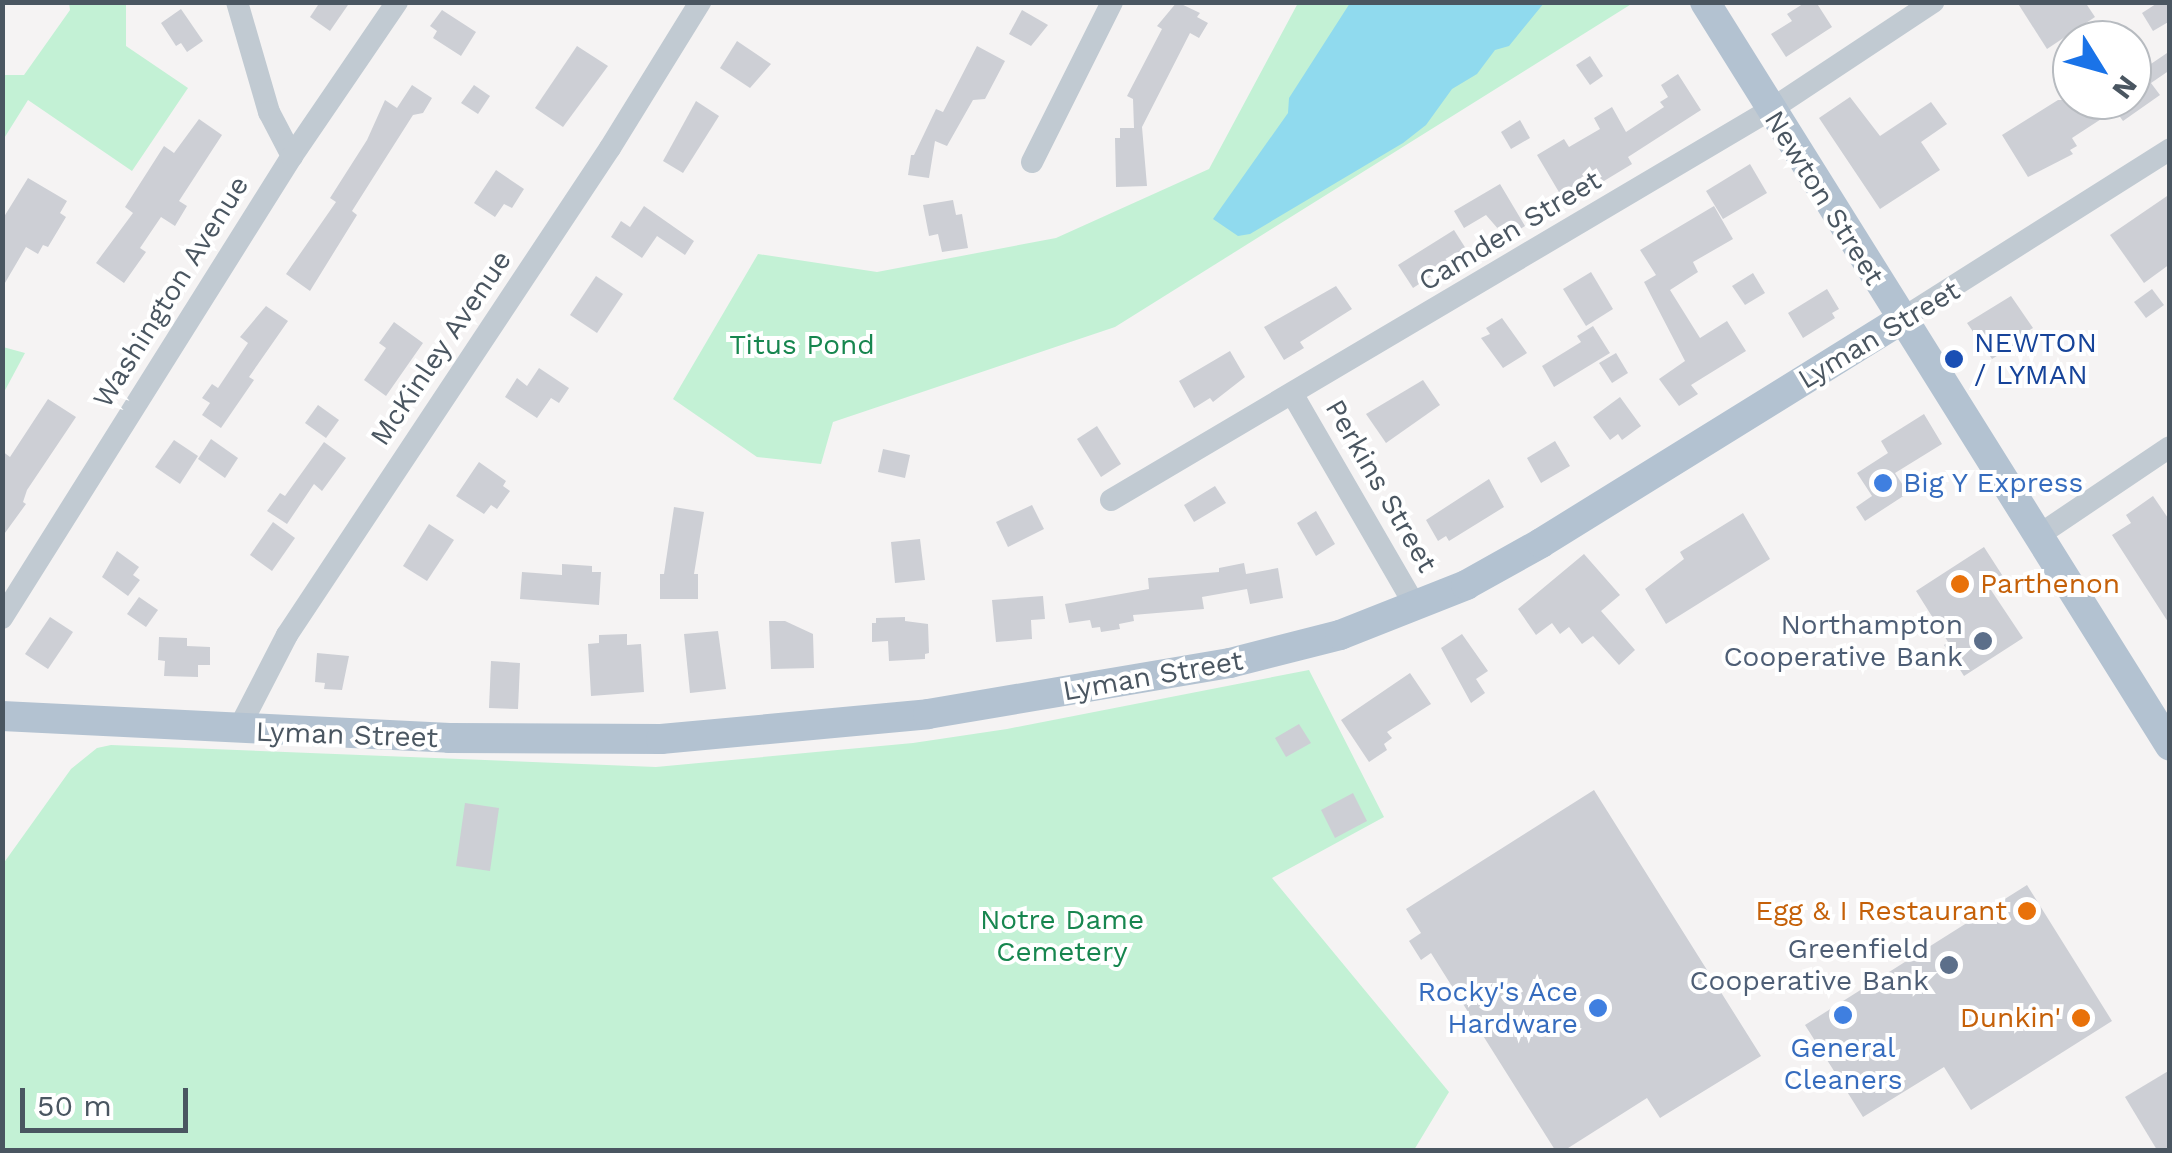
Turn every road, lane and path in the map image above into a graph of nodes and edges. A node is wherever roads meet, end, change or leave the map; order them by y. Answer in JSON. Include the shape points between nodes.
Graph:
{"nodes":[{"id":1,"x":237,"y":2,"type":"edge"},
{"id":2,"x":397,"y":2,"type":"edge"},
{"id":3,"x":700,"y":2,"type":"edge"},
{"id":4,"x":1112,"y":2,"type":"edge"},
{"id":5,"x":1705,"y":2,"type":"edge"},
{"id":6,"x":1934,"y":2,"type":"edge"},
{"id":7,"x":1770,"y":110,"type":"junction"},
{"id":8,"x":2170,"y":148,"type":"edge"},
{"id":9,"x":292,"y":156,"type":"junction"},
{"id":10,"x":1032,"y":162,"type":"dead end"},
{"id":11,"x":1900,"y":320,"type":"junction"},
{"id":12,"x":1293,"y":395,"type":"junction"},
{"id":13,"x":2170,"y":447,"type":"edge"},
{"id":14,"x":1111,"y":500,"type":"dead end"},
{"id":15,"x":2036,"y":537,"type":"junction"},
{"id":16,"x":1416,"y":607,"type":"junction"},
{"id":17,"x":2,"y":618,"type":"edge"},
{"id":18,"x":2,"y":716,"type":"edge"},
{"id":19,"x":238,"y":730,"type":"junction"},
{"id":20,"x":2170,"y":746,"type":"edge"}],
"edges":[{"from":1,"to":9,"type":"street","via":[[268,112]]},
{"from":2,"to":9,"type":"street","name":"Washington Avenue"},
{"from":3,"to":19,"type":"street","name":"McKinley Avenue","via":[[600,164],[286,634]]},
{"from":4,"to":10,"type":"street"},
{"from":5,"to":7,"type":"main road","name":"Newton Street"},
{"from":6,"to":7,"type":"street","name":"Camden Street"},
{"from":7,"to":11,"type":"main road","name":"Newton Street"},
{"from":7,"to":12,"type":"street","name":"Camden Street"},
{"from":8,"to":11,"type":"street","name":"Lyman Street"},
{"from":9,"to":17,"type":"street","name":"Washington Avenue"},
{"from":11,"to":15,"type":"main road","name":"Newton Street"},
{"from":11,"to":16,"type":"main road","name":"Lyman Street","via":[[1541,544]]},
{"from":12,"to":14,"type":"street","name":"Camden Street"},
{"from":12,"to":16,"type":"street","name":"Perkins Street"},
{"from":13,"to":15,"type":"street"},
{"from":15,"to":20,"type":"main road","name":"Newton Street"},
{"from":16,"to":19,"type":"main road","name":"Lyman Street","via":[[1230,663],[928,714],[616,740]]},
{"from":18,"to":19,"type":"main road","name":"Lyman Street"}]}
